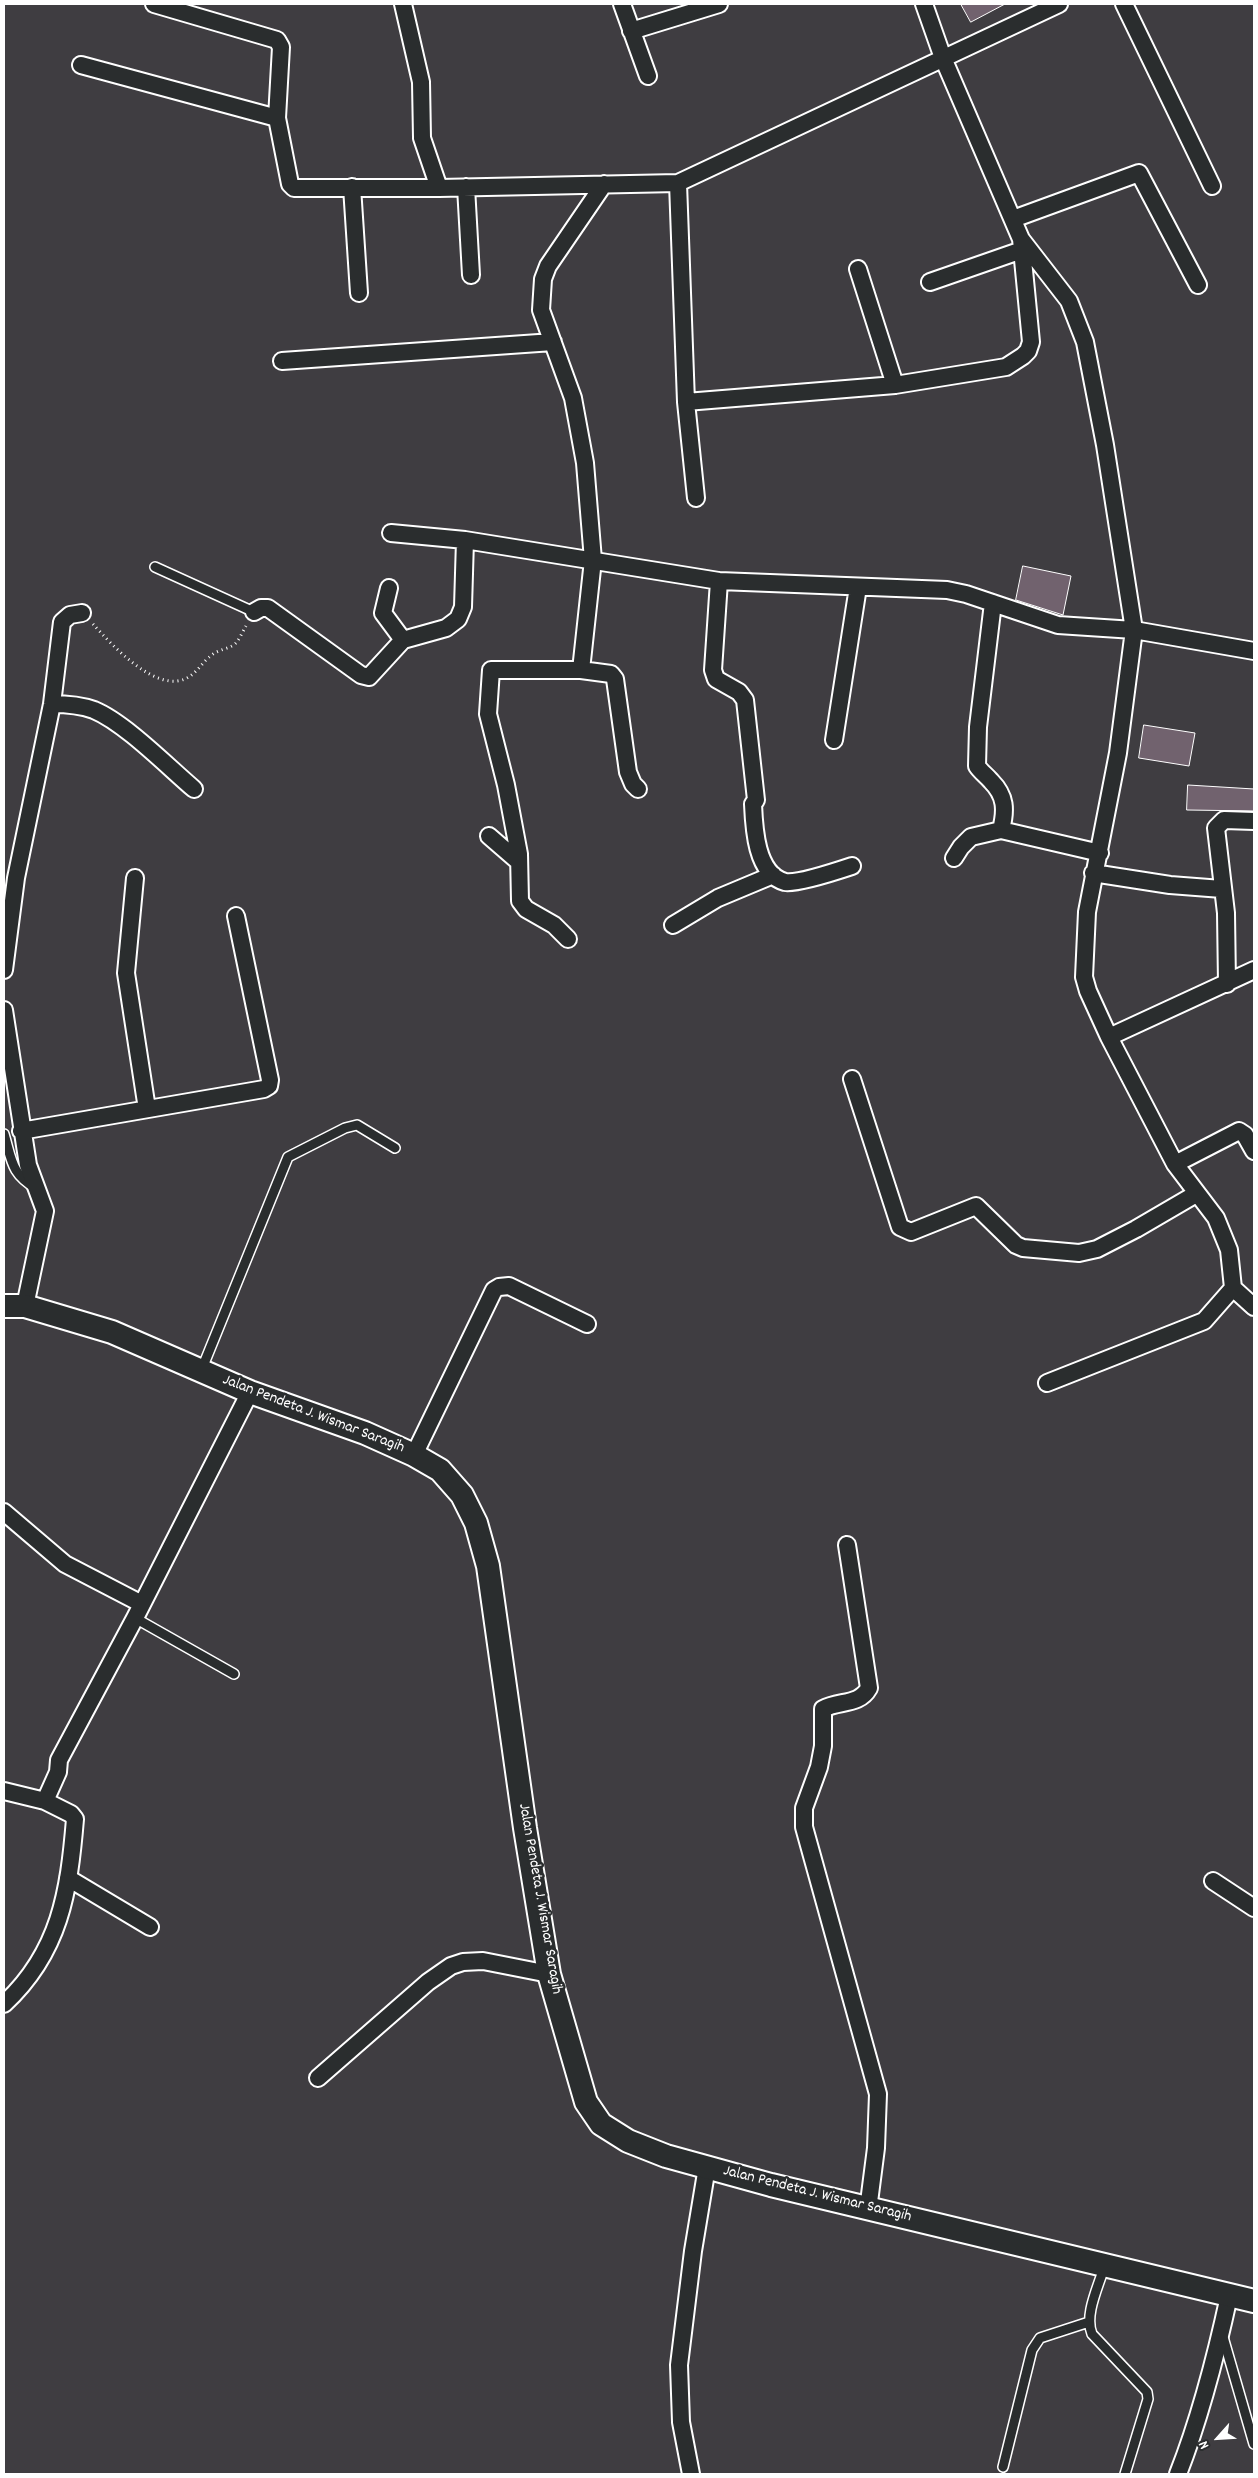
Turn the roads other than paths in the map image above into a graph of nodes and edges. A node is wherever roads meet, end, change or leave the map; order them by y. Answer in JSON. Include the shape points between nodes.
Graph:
{"nodes":[{"id":1,"x":154,"y":4,"type":"edge"},
{"id":2,"x":403,"y":4,"type":"edge"},
{"id":3,"x":622,"y":4,"type":"edge"},
{"id":4,"x":719,"y":4,"type":"edge"},
{"id":5,"x":924,"y":4,"type":"edge"},
{"id":6,"x":1059,"y":4,"type":"edge"},
{"id":7,"x":1124,"y":4,"type":"edge"},
{"id":8,"x":631,"y":31,"type":"junction"},
{"id":9,"x":943,"y":58,"type":"junction"},
{"id":10,"x":81,"y":64,"type":"dead end"},
{"id":11,"x":648,"y":76,"type":"dead end"},
{"id":12,"x":277,"y":118,"type":"junction"},
{"id":13,"x":678,"y":183,"type":"junction"},
{"id":14,"x":604,"y":184,"type":"junction"},
{"id":15,"x":1212,"y":186,"type":"dead end"},
{"id":16,"x":352,"y":187,"type":"junction"},
{"id":17,"x":466,"y":187,"type":"junction"},
{"id":18,"x":439,"y":188,"type":"junction"},
{"id":19,"x":1013,"y":220,"type":"junction"},
{"id":20,"x":1022,"y":245,"type":"junction"},
{"id":21,"x":858,"y":269,"type":"dead end"},
{"id":22,"x":471,"y":275,"type":"dead end"},
{"id":23,"x":930,"y":282,"type":"dead end"},
{"id":24,"x":1198,"y":285,"type":"dead end"},
{"id":25,"x":359,"y":293,"type":"dead end"},
{"id":26,"x":553,"y":342,"type":"junction"},
{"id":27,"x":282,"y":361,"type":"dead end"},
{"id":28,"x":895,"y":385,"type":"junction"},
{"id":29,"x":686,"y":402,"type":"junction"},
{"id":30,"x":696,"y":498,"type":"dead end"},
{"id":31,"x":391,"y":533,"type":"dead end"},
{"id":32,"x":465,"y":540,"type":"junction"},
{"id":33,"x":593,"y":560,"type":"junction"},
{"id":34,"x":155,"y":567,"type":"dead end"},
{"id":35,"x":719,"y":581,"type":"junction"},
{"id":36,"x":858,"y":587,"type":"junction"},
{"id":37,"x":389,"y":588,"type":"dead end"},
{"id":38,"x":993,"y":603,"type":"junction"},
{"id":39,"x":254,"y":612,"type":"joint"},
{"id":40,"x":82,"y":613,"type":"road end"},
{"id":41,"x":1134,"y":630,"type":"junction"},
{"id":42,"x":403,"y":640,"type":"junction"},
{"id":43,"x":1254,"y":651,"type":"edge"},
{"id":44,"x":581,"y":670,"type":"junction"},
{"id":45,"x":52,"y":704,"type":"junction"},
{"id":46,"x":834,"y":740,"type":"dead end"},
{"id":47,"x":194,"y":789,"type":"dead end"},
{"id":48,"x":638,"y":789,"type":"dead end"},
{"id":49,"x":1254,"y":821,"type":"edge"},
{"id":50,"x":1001,"y":830,"type":"junction"},
{"id":51,"x":489,"y":836,"type":"dead end"},
{"id":52,"x":1100,"y":853,"type":"junction"},
{"id":53,"x":954,"y":858,"type":"dead end"},
{"id":54,"x":519,"y":862,"type":"junction"},
{"id":55,"x":852,"y":866,"type":"dead end"},
{"id":56,"x":1093,"y":873,"type":"junction"},
{"id":57,"x":773,"y":875,"type":"junction"},
{"id":58,"x":135,"y":878,"type":"dead end"},
{"id":59,"x":1222,"y":889,"type":"junction"},
{"id":60,"x":236,"y":916,"type":"dead end"},
{"id":61,"x":673,"y":925,"type":"dead end"},
{"id":62,"x":568,"y":939,"type":"dead end"},
{"id":63,"x":4,"y":970,"type":"edge"},
{"id":64,"x":1254,"y":970,"type":"edge"},
{"id":65,"x":1227,"y":984,"type":"junction"},
{"id":66,"x":4,"y":1010,"type":"edge"},
{"id":67,"x":1109,"y":1038,"type":"junction"},
{"id":68,"x":852,"y":1079,"type":"dead end"},
{"id":69,"x":147,"y":1109,"type":"junction"},
{"id":70,"x":22,"y":1131,"type":"junction"},
{"id":71,"x":4,"y":1134,"type":"edge"},
{"id":72,"x":395,"y":1148,"type":"dead end"},
{"id":73,"x":1254,"y":1151,"type":"edge"},
{"id":74,"x":1175,"y":1164,"type":"junction"},
{"id":75,"x":38,"y":1190,"type":"junction"},
{"id":76,"x":1196,"y":1194,"type":"junction"},
{"id":77,"x":1233,"y":1288,"type":"junction"},
{"id":78,"x":14,"y":1306,"type":"edge"},
{"id":79,"x":1254,"y":1307,"type":"edge"},
{"id":80,"x":587,"y":1324,"type":"dead end"},
{"id":81,"x":201,"y":1372,"type":"junction"},
{"id":82,"x":1047,"y":1383,"type":"dead end"},
{"id":83,"x":250,"y":1392,"type":"junction"},
{"id":84,"x":414,"y":1455,"type":"junction"},
{"id":85,"x":4,"y":1512,"type":"edge"},
{"id":86,"x":847,"y":1545,"type":"dead end"},
{"id":87,"x":138,"y":1611,"type":"junction"},
{"id":88,"x":234,"y":1674,"type":"dead end"},
{"id":89,"x":4,"y":1791,"type":"edge"},
{"id":90,"x":45,"y":1801,"type":"junction"},
{"id":91,"x":68,"y":1878,"type":"junction"},
{"id":92,"x":1213,"y":1881,"type":"dead end"},
{"id":93,"x":1254,"y":1908,"type":"edge"},
{"id":94,"x":150,"y":1927,"type":"dead end"},
{"id":95,"x":549,"y":1974,"type":"junction"},
{"id":96,"x":4,"y":2004,"type":"edge"},
{"id":97,"x":318,"y":2078,"type":"dead end"},
{"id":98,"x":708,"y":2167,"type":"junction"},
{"id":99,"x":868,"y":2210,"type":"junction"},
{"id":100,"x":1104,"y":2266,"type":"junction"},
{"id":101,"x":1229,"y":2296,"type":"junction"},
{"id":102,"x":1254,"y":2301,"type":"edge"},
{"id":103,"x":1089,"y":2322,"type":"junction"},
{"id":104,"x":1221,"y":2332,"type":"junction"},
{"id":105,"x":1254,"y":2444,"type":"edge"},
{"id":106,"x":1003,"y":2467,"type":"dead end"},
{"id":107,"x":691,"y":2474,"type":"edge"},
{"id":108,"x":1125,"y":2474,"type":"edge"},
{"id":109,"x":1178,"y":2474,"type":"edge"}],
"edges":[{"from":1,"to":12,"type":"street","via":[[277,40],[281,47]]},
{"from":2,"to":18,"type":"street","via":[[421,82],[422,138]]},
{"from":3,"to":8,"type":"street"},
{"from":4,"to":8,"type":"street"},
{"from":5,"to":9,"type":"street"},
{"from":6,"to":9,"type":"street"},
{"from":7,"to":15,"type":"street"},
{"from":8,"to":11,"type":"street"},
{"from":9,"to":13,"type":"street"},
{"from":9,"to":19,"type":"street"},
{"from":10,"to":12,"type":"street"},
{"from":12,"to":16,"type":"street","via":[[292,186]]},
{"from":13,"to":14,"type":"street"},
{"from":13,"to":29,"type":"street"},
{"from":14,"to":17,"type":"street"},
{"from":14,"to":26,"type":"street","via":[[544,272],[541,310]]},
{"from":16,"to":18,"type":"street"},
{"from":16,"to":25,"type":"street"},
{"from":17,"to":18,"type":"street"},
{"from":17,"to":22,"type":"street"},
{"from":19,"to":20,"type":"street"},
{"from":19,"to":24,"type":"street","via":[[1140,173]]},
{"from":20,"to":23,"type":"street"},
{"from":20,"to":28,"type":"street","via":[[1031,342],[1028,351],[1006,367]]},
{"from":20,"to":41,"type":"street","via":[[1069,301],[1085,342],[1106,445]]},
{"from":21,"to":28,"type":"street"},
{"from":26,"to":27,"type":"street"},
{"from":26,"to":33,"type":"street","via":[[573,398],[585,463]]},
{"from":28,"to":29,"type":"street"},
{"from":29,"to":30,"type":"street"},
{"from":31,"to":32,"type":"street"},
{"from":32,"to":33,"type":"street"},
{"from":32,"to":42,"type":"street","via":[[463,607],[458,619],[446,628]]},
{"from":33,"to":35,"type":"street"},
{"from":33,"to":44,"type":"street"},
{"from":34,"to":39,"type":"lane"},
{"from":35,"to":36,"type":"street"},
{"from":35,"to":57,"type":"street","via":[[713,670],[716,679],[740,692],[745,700],[756,800],[752,804],[754,831],[764,862]]},
{"from":36,"to":38,"type":"street","via":[[947,590]]},
{"from":36,"to":46,"type":"street"},
{"from":37,"to":42,"type":"street","via":[[383,613]]},
{"from":38,"to":41,"type":"street","via":[[1058,624]]},
{"from":38,"to":50,"type":"street","via":[[978,727],[977,766],[1000,790],[1005,814]]},
{"from":39,"to":42,"type":"street","via":[[268,608],[366,677],[373,675]]},
{"from":40,"to":45,"type":"street","via":[[70,615],[62,622]]},
{"from":41,"to":43,"type":"street"},
{"from":41,"to":52,"type":"street","via":[[1118,753]]},
{"from":44,"to":48,"type":"street","via":[[609,673],[615,679],[628,772]]},
{"from":44,"to":54,"type":"street","via":[[491,670],[488,714],[506,785]]},
{"from":45,"to":47,"type":"street","via":[[72,704],[102,715],[123,728]]},
{"from":45,"to":63,"type":"street","via":[[16,878]]},
{"from":49,"to":59,"type":"street","via":[[1224,820],[1216,828]]},
{"from":50,"to":52,"type":"street"},
{"from":50,"to":53,"type":"street","via":[[971,837]]},
{"from":51,"to":54,"type":"street"},
{"from":52,"to":56,"type":"street"},
{"from":54,"to":62,"type":"street","via":[[522,905],[554,925]]},
{"from":55,"to":57,"type":"street","via":[[786,882]]},
{"from":56,"to":59,"type":"street"},
{"from":56,"to":67,"type":"street","via":[[1087,912],[1084,977]]},
{"from":57,"to":61,"type":"street","via":[[718,898]]},
{"from":58,"to":69,"type":"street","via":[[126,973]]},
{"from":59,"to":65,"type":"street","via":[[1226,913]]},
{"from":60,"to":69,"type":"street","via":[[269,1086]]},
{"from":64,"to":65,"type":"street"},
{"from":65,"to":67,"type":"street"},
{"from":66,"to":70,"type":"street"},
{"from":67,"to":74,"type":"street"},
{"from":68,"to":76,"type":"street","via":[[900,1227],[906,1231],[911,1232],[976,1206],[1023,1248],[1088,1252],[1136,1230]]},
{"from":69,"to":70,"type":"street"},
{"from":70,"to":75,"type":"street","via":[[28,1165]]},
{"from":71,"to":75,"type":"lane","via":[[18,1176]]},
{"from":72,"to":81,"type":"lane","via":[[357,1125],[288,1157]]},
{"from":73,"to":74,"type":"street","via":[[1239,1131]]},
{"from":74,"to":76,"type":"street"},
{"from":75,"to":78,"type":"street","via":[[44,1217]]},
{"from":76,"to":77,"type":"street","via":[[1216,1218],[1225,1238]]},
{"from":77,"to":79,"type":"street"},
{"from":77,"to":82,"type":"street","via":[[1204,1321]]},
{"from":78,"to":81,"type":"street","name":"Jalan Pendeta J. Wismar Saragih","via":[[112,1332]]},
{"from":80,"to":84,"type":"street","via":[[509,1286],[494,1290]]},
{"from":81,"to":83,"type":"street","name":"Jalan Pendeta J. Wismar Saragih"},
{"from":83,"to":84,"type":"street","name":"Jalan Pendeta J. Wismar Saragih","via":[[365,1433]]},
{"from":83,"to":87,"type":"street"},
{"from":84,"to":95,"type":"street","name":"Jalan Pendeta J. Wismar Saragih","via":[[440,1470],[462,1495],[476,1523],[488,1566]]},
{"from":85,"to":87,"type":"street","via":[[65,1564]]},
{"from":86,"to":99,"type":"street","via":[[869,1688],[857,1701],[822,1709],[823,1746],[804,1808],[804,1827],[878,2094],[876,2148]]},
{"from":87,"to":88,"type":"lane"},
{"from":87,"to":90,"type":"street","via":[[58,1760],[58,1772]]},
{"from":89,"to":90,"type":"street"},
{"from":90,"to":91,"type":"street","via":[[76,1819]]},
{"from":91,"to":94,"type":"street"},
{"from":91,"to":96,"type":"street","via":[[61,1913],[50,1943],[32,1975]]},
{"from":92,"to":93,"type":"street"},
{"from":95,"to":97,"type":"street","via":[[483,1961],[451,1966],[428,1982]]},
{"from":95,"to":98,"type":"street","name":"Jalan Pendeta J. Wismar Saragih","via":[[586,2102],[601,2124],[628,2141],[666,2156]]},
{"from":98,"to":99,"type":"street","name":"Jalan Pendeta J. Wismar Saragih"},
{"from":98,"to":107,"type":"street","via":[[693,2250],[679,2365],[681,2422]]},
{"from":99,"to":100,"type":"street","name":"Jalan Pendeta J. Wismar Saragih"},
{"from":100,"to":101,"type":"street","name":"Jalan Pendeta J. Wismar Saragih"},
{"from":100,"to":103,"type":"lane"},
{"from":101,"to":102,"type":"street","name":"Jalan Pendeta J. Wismar Saragih"},
{"from":101,"to":104,"type":"street"},
{"from":103,"to":106,"type":"lane","via":[[1040,2338],[1032,2350]]},
{"from":103,"to":108,"type":"lane","via":[[1092,2334],[1147,2392],[1148,2398]]},
{"from":104,"to":105,"type":"lane"},
{"from":104,"to":109,"type":"street"}]}
